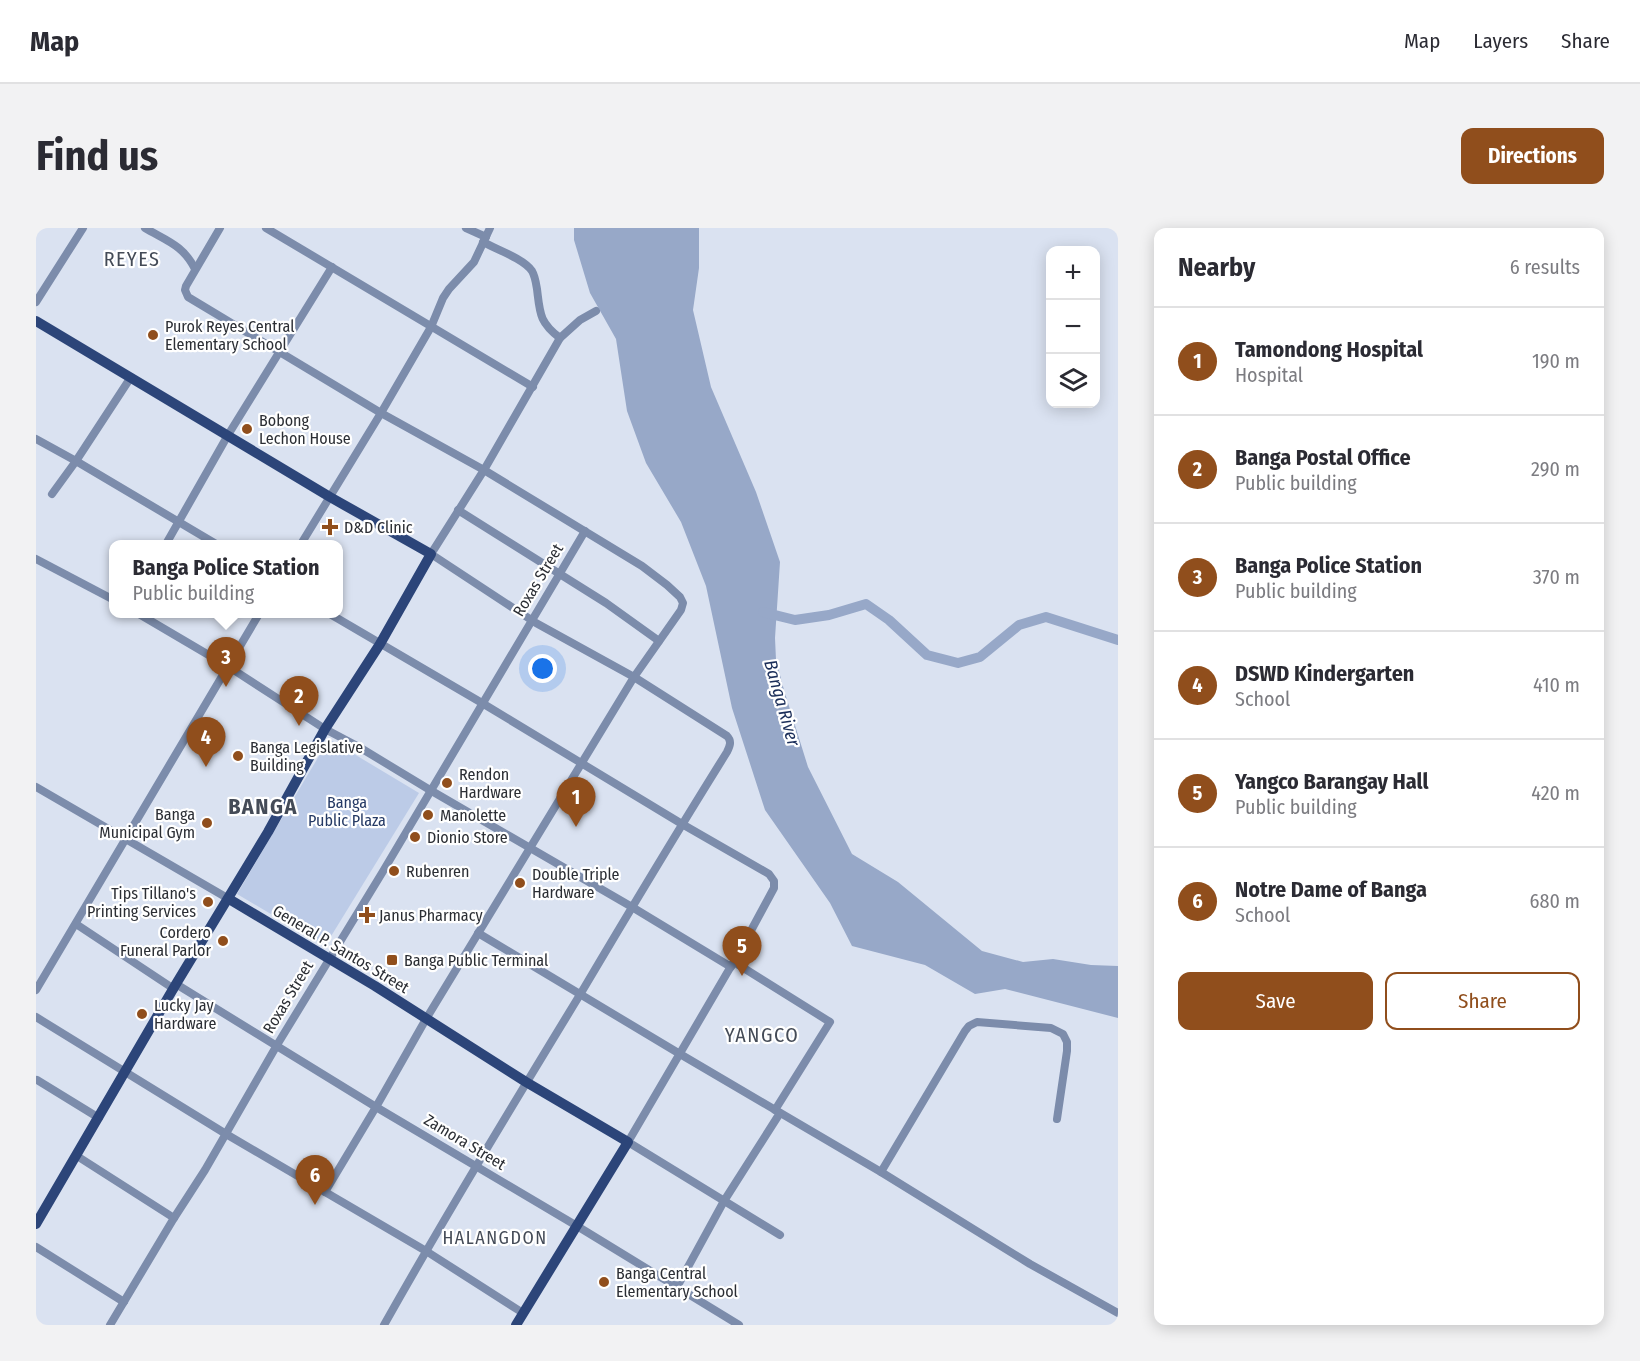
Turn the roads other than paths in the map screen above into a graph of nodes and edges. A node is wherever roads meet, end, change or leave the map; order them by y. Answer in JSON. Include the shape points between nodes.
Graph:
{"nodes":[{"id":1,"x":145,"y":228,"type":"edge"},
{"id":2,"x":220,"y":228,"type":"edge"},
{"id":3,"x":266,"y":228,"type":"edge"},
{"id":4,"x":466,"y":228,"type":"edge"},
{"id":5,"x":490,"y":228,"type":"edge"},
{"id":6,"x":80,"y":229,"type":"edge"},
{"id":7,"x":485,"y":239,"type":"junction"},
{"id":8,"x":332,"y":267,"type":"junction"},
{"id":9,"x":195,"y":269,"type":"junction"},
{"id":10,"x":36,"y":302,"type":"edge"},
{"id":11,"x":596,"y":311,"type":"dead end"},
{"id":12,"x":36,"y":321,"type":"edge"},
{"id":13,"x":431,"y":327,"type":"junction"},
{"id":14,"x":560,"y":338,"type":"junction"},
{"id":15,"x":279,"y":352,"type":"junction"},
{"id":16,"x":131,"y":377,"type":"junction"},
{"id":17,"x":533,"y":387,"type":"junction"},
{"id":18,"x":381,"y":413,"type":"junction"},
{"id":19,"x":228,"y":435,"type":"junction"},
{"id":20,"x":36,"y":439,"type":"edge"},
{"id":21,"x":76,"y":461,"type":"junction"},
{"id":22,"x":484,"y":470,"type":"junction"},
{"id":23,"x":52,"y":494,"type":"dead end"},
{"id":24,"x":330,"y":497,"type":"junction"},
{"id":25,"x":458,"y":510,"type":"junction"},
{"id":26,"x":179,"y":522,"type":"junction"},
{"id":27,"x":585,"y":531,"type":"junction"},
{"id":28,"x":168,"y":540,"type":"edge"},
{"id":29,"x":209,"y":540,"type":"edge"},
{"id":30,"x":303,"y":540,"type":"edge"},
{"id":31,"x":431,"y":554,"type":"junction"},
{"id":32,"x":36,"y":559,"type":"edge"},
{"id":33,"x":560,"y":573,"type":"junction"},
{"id":34,"x":109,"y":597,"type":"edge"},
{"id":35,"x":145,"y":618,"type":"edge"},
{"id":36,"x":258,"y":618,"type":"edge"},
{"id":37,"x":337,"y":618,"type":"edge"},
{"id":38,"x":532,"y":619,"type":"junction"},
{"id":39,"x":659,"y":641,"type":"junction"},
{"id":40,"x":380,"y":644,"type":"junction"},
{"id":41,"x":228,"y":667,"type":"junction"},
{"id":42,"x":634,"y":677,"type":"junction"},
{"id":43,"x":482,"y":703,"type":"junction"},
{"id":44,"x":325,"y":729,"type":"junction"},
{"id":45,"x":582,"y":762,"type":"junction"},
{"id":46,"x":36,"y":787,"type":"edge"},
{"id":47,"x":430,"y":790,"type":"junction"},
{"id":48,"x":682,"y":824,"type":"junction"},
{"id":49,"x":125,"y":839,"type":"junction"},
{"id":50,"x":530,"y":847,"type":"junction"},
{"id":51,"x":228,"y":899,"type":"junction"},
{"id":52,"x":632,"y":907,"type":"junction"},
{"id":53,"x":76,"y":924,"type":"junction"},
{"id":54,"x":478,"y":933,"type":"junction"},
{"id":55,"x":747,"y":938,"type":"tunnel mouth"},
{"id":56,"x":328,"y":959,"type":"junction"},
{"id":57,"x":734,"y":962,"type":"junction"},
{"id":58,"x":175,"y":986,"type":"junction"},
{"id":59,"x":36,"y":990,"type":"edge"},
{"id":60,"x":580,"y":994,"type":"junction"},
{"id":61,"x":36,"y":1017,"type":"edge"},
{"id":62,"x":426,"y":1019,"type":"junction"},
{"id":63,"x":277,"y":1045,"type":"junction"},
{"id":64,"x":680,"y":1054,"type":"junction"},
{"id":65,"x":126,"y":1072,"type":"junction"},
{"id":66,"x":37,"y":1080,"type":"edge"},
{"id":67,"x":526,"y":1082,"type":"junction"},
{"id":68,"x":376,"y":1107,"type":"junction"},
{"id":69,"x":778,"y":1111,"type":"junction"},
{"id":70,"x":99,"y":1118,"type":"junction"},
{"id":71,"x":1057,"y":1119,"type":"dead end"},
{"id":72,"x":226,"y":1134,"type":"junction"},
{"id":73,"x":628,"y":1142,"type":"junction"},
{"id":74,"x":77,"y":1156,"type":"junction"},
{"id":75,"x":477,"y":1167,"type":"junction"},
{"id":76,"x":880,"y":1172,"type":"junction"},
{"id":77,"x":325,"y":1192,"type":"junction"},
{"id":78,"x":724,"y":1201,"type":"junction"},
{"id":79,"x":174,"y":1218,"type":"junction"},
{"id":80,"x":36,"y":1224,"type":"edge"},
{"id":81,"x":577,"y":1226,"type":"junction"},
{"id":82,"x":780,"y":1235,"type":"dead end"},
{"id":83,"x":36,"y":1247,"type":"edge"},
{"id":84,"x":426,"y":1251,"type":"junction"},
{"id":85,"x":677,"y":1287,"type":"junction"},
{"id":86,"x":124,"y":1302,"type":"junction"},
{"id":87,"x":523,"y":1313,"type":"junction"},
{"id":88,"x":1118,"y":1313,"type":"edge"},
{"id":89,"x":110,"y":1325,"type":"edge"},
{"id":90,"x":384,"y":1325,"type":"edge"},
{"id":91,"x":516,"y":1325,"type":"edge"},
{"id":92,"x":739,"y":1325,"type":"edge"}],
"edges":[{"from":1,"to":9,"type":"street","via":[[183,250]]},
{"from":2,"to":9,"type":"street"},
{"from":3,"to":8,"type":"street"},
{"from":4,"to":7,"type":"street"},
{"from":5,"to":7,"type":"street"},
{"from":6,"to":10,"type":"street"},
{"from":7,"to":13,"type":"street","via":[[474,262],[443,298]]},
{"from":7,"to":14,"type":"street","via":[[532,272],[543,322]]},
{"from":8,"to":13,"type":"street"},
{"from":8,"to":15,"type":"street"},
{"from":9,"to":15,"type":"street","via":[[185,290],[188,297]]},
{"from":11,"to":14,"type":"street"},
{"from":12,"to":16,"type":"main road"},
{"from":13,"to":17,"type":"street"},
{"from":13,"to":18,"type":"street"},
{"from":14,"to":17,"type":"street"},
{"from":15,"to":18,"type":"street"},
{"from":15,"to":19,"type":"street"},
{"from":16,"to":19,"type":"main road"},
{"from":16,"to":21,"type":"street"},
{"from":17,"to":22,"type":"street"},
{"from":18,"to":22,"type":"street"},
{"from":18,"to":24,"type":"street"},
{"from":19,"to":24,"type":"main road"},
{"from":19,"to":26,"type":"street"},
{"from":20,"to":21,"type":"street"},
{"from":21,"to":23,"type":"street"},
{"from":21,"to":26,"type":"street"},
{"from":22,"to":25,"type":"street"},
{"from":22,"to":27,"type":"street"},
{"from":24,"to":30,"type":"street"},
{"from":24,"to":31,"type":"main road"},
{"from":25,"to":31,"type":"street"},
{"from":25,"to":33,"type":"street"},
{"from":26,"to":28,"type":"street"},
{"from":26,"to":29,"type":"street"},
{"from":27,"to":33,"type":"street","name":"Roxas Street"},
{"from":27,"to":39,"type":"street","via":[[642,566],[680,597],[683,607]]},
{"from":31,"to":38,"type":"street"},
{"from":31,"to":40,"type":"main road"},
{"from":32,"to":34,"type":"street"},
{"from":33,"to":38,"type":"street","name":"Roxas Street"},
{"from":33,"to":39,"type":"street"},
{"from":35,"to":41,"type":"street"},
{"from":36,"to":41,"type":"street"},
{"from":37,"to":40,"type":"street"},
{"from":38,"to":42,"type":"street"},
{"from":38,"to":43,"type":"street","name":"Roxas Street"},
{"from":39,"to":42,"type":"street"},
{"from":40,"to":43,"type":"street"},
{"from":40,"to":44,"type":"main road"},
{"from":41,"to":44,"type":"street"},
{"from":41,"to":49,"type":"street"},
{"from":42,"to":45,"type":"street"},
{"from":42,"to":48,"type":"street","via":[[730,739],[727,752]]},
{"from":43,"to":45,"type":"street"},
{"from":43,"to":47,"type":"street","name":"Roxas Street"},
{"from":44,"to":47,"type":"street"},
{"from":44,"to":51,"type":"main road"},
{"from":45,"to":48,"type":"street"},
{"from":45,"to":50,"type":"street"},
{"from":46,"to":49,"type":"street","name":"General P. Santos Street"},
{"from":47,"to":50,"type":"street"},
{"from":47,"to":56,"type":"street","name":"Roxas Street"},
{"from":48,"to":52,"type":"street"},
{"from":48,"to":55,"type":"street","via":[[772,877],[772,894]]},
{"from":49,"to":51,"type":"street","name":"General P. Santos Street"},
{"from":49,"to":53,"type":"street"},
{"from":50,"to":52,"type":"street"},
{"from":50,"to":54,"type":"street"},
{"from":51,"to":56,"type":"main road","name":"General P. Santos Street"},
{"from":51,"to":58,"type":"main road"},
{"from":52,"to":57,"type":"street"},
{"from":52,"to":60,"type":"street"},
{"from":53,"to":58,"type":"street","name":"Zamora Street"},
{"from":53,"to":59,"type":"street"},
{"from":54,"to":60,"type":"street"},
{"from":54,"to":62,"type":"street"},
{"from":56,"to":62,"type":"main road","name":"General P. Santos Street"},
{"from":56,"to":63,"type":"street","name":"Roxas Street"},
{"from":57,"to":64,"type":"street"},
{"from":57,"to":69,"type":"street","via":[[831,1022]]},
{"from":58,"to":63,"type":"street","name":"Zamora Street"},
{"from":58,"to":65,"type":"main road"},
{"from":60,"to":64,"type":"street"},
{"from":60,"to":67,"type":"street"},
{"from":61,"to":65,"type":"street"},
{"from":62,"to":67,"type":"main road","name":"General P. Santos Street"},
{"from":62,"to":68,"type":"street"},
{"from":63,"to":68,"type":"street","name":"Zamora Street"},
{"from":63,"to":72,"type":"street","name":"Roxas Street"},
{"from":64,"to":69,"type":"street"},
{"from":64,"to":73,"type":"street"},
{"from":65,"to":70,"type":"main road"},
{"from":65,"to":72,"type":"street"},
{"from":66,"to":70,"type":"street"},
{"from":67,"to":73,"type":"main road","name":"General P. Santos Street"},
{"from":67,"to":75,"type":"street"},
{"from":68,"to":75,"type":"street","name":"Zamora Street"},
{"from":68,"to":77,"type":"street"},
{"from":69,"to":76,"type":"street"},
{"from":69,"to":78,"type":"street"},
{"from":70,"to":74,"type":"main road"},
{"from":71,"to":76,"type":"street","via":[[1067,1051],[1064,1034],[1051,1028],[977,1022],[965,1031]]},
{"from":72,"to":77,"type":"street"},
{"from":72,"to":79,"type":"street","name":"Roxas Street"},
{"from":73,"to":78,"type":"street"},
{"from":73,"to":81,"type":"main road"},
{"from":74,"to":79,"type":"street"},
{"from":74,"to":80,"type":"main road"},
{"from":75,"to":81,"type":"street","name":"Zamora Street"},
{"from":75,"to":84,"type":"street"},
{"from":76,"to":88,"type":"street"},
{"from":77,"to":84,"type":"street"},
{"from":78,"to":82,"type":"street"},
{"from":78,"to":85,"type":"street"},
{"from":79,"to":86,"type":"street","name":"Roxas Street"},
{"from":81,"to":85,"type":"street","name":"Zamora Street"},
{"from":81,"to":87,"type":"main road"},
{"from":83,"to":86,"type":"street"},
{"from":84,"to":87,"type":"street"},
{"from":84,"to":90,"type":"street"},
{"from":85,"to":92,"type":"street","name":"Zamora Street"},
{"from":86,"to":89,"type":"street","name":"Roxas Street"},
{"from":87,"to":91,"type":"main road"}]}
